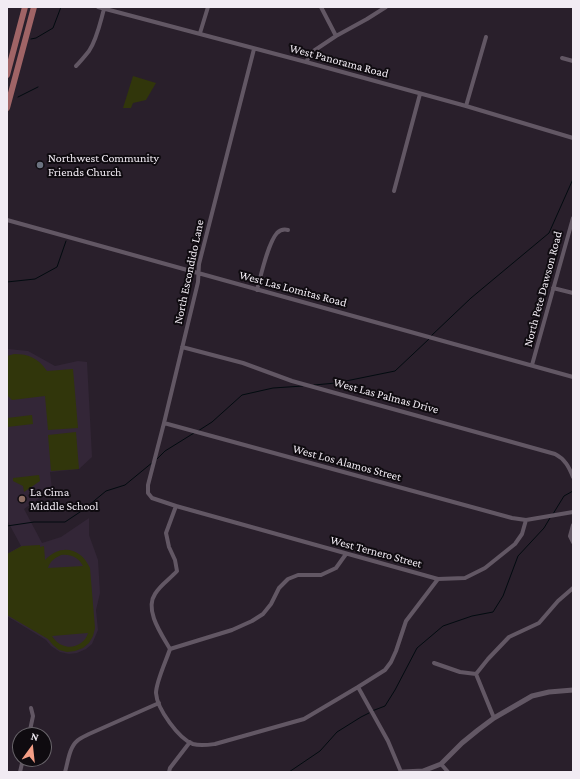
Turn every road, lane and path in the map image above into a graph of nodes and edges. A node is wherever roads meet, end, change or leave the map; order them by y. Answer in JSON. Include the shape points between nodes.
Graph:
{"nodes":[{"id":1,"x":25,"y":7,"type":"edge"},
{"id":2,"x":34,"y":7,"type":"edge"},
{"id":3,"x":98,"y":7,"type":"edge"},
{"id":4,"x":208,"y":7,"type":"edge"},
{"id":5,"x":321,"y":7,"type":"edge"},
{"id":6,"x":386,"y":7,"type":"edge"},
{"id":7,"x":104,"y":9,"type":"junction"},
{"id":8,"x":200,"y":33,"type":"junction"},
{"id":9,"x":336,"y":36,"type":"junction"},
{"id":10,"x":486,"y":37,"type":"dead end"},
{"id":11,"x":254,"y":49,"type":"junction"},
{"id":12,"x":562,"y":58,"type":"dead end"},
{"id":13,"x":573,"y":61,"type":"edge"},
{"id":14,"x":306,"y":62,"type":"junction"},
{"id":15,"x":76,"y":66,"type":"dead end"},
{"id":16,"x":7,"y":75,"type":"edge"},
{"id":17,"x":420,"y":94,"type":"junction"},
{"id":18,"x":7,"y":105,"type":"edge"},
{"id":19,"x":466,"y":106,"type":"junction"},
{"id":20,"x":573,"y":138,"type":"edge"},
{"id":21,"x":394,"y":191,"type":"dead end"},
{"id":22,"x":573,"y":218,"type":"edge"},
{"id":23,"x":7,"y":220,"type":"edge"},
{"id":24,"x":288,"y":230,"type":"dead end"},
{"id":25,"x":199,"y":274,"type":"junction"},
{"id":26,"x":553,"y":288,"type":"junction"},
{"id":27,"x":257,"y":290,"type":"junction"},
{"id":28,"x":573,"y":294,"type":"edge"},
{"id":29,"x":182,"y":347,"type":"junction"},
{"id":30,"x":532,"y":365,"type":"junction"},
{"id":31,"x":573,"y":376,"type":"edge"},
{"id":32,"x":164,"y":423,"type":"junction"},
{"id":33,"x":573,"y":478,"type":"edge"},
{"id":34,"x":152,"y":498,"type":"joint"},
{"id":35,"x":176,"y":506,"type":"junction"},
{"id":36,"x":573,"y":512,"type":"edge"},
{"id":37,"x":526,"y":520,"type":"junction"},
{"id":38,"x":573,"y":525,"type":"edge"},
{"id":39,"x":573,"y":542,"type":"edge"},
{"id":40,"x":346,"y":554,"type":"junction"},
{"id":41,"x":438,"y":579,"type":"junction"},
{"id":42,"x":573,"y":588,"type":"edge"},
{"id":43,"x":170,"y":650,"type":"junction"},
{"id":44,"x":434,"y":663,"type":"dead end"},
{"id":45,"x":476,"y":674,"type":"junction"},
{"id":46,"x":358,"y":687,"type":"junction"},
{"id":47,"x":573,"y":690,"type":"edge"},
{"id":48,"x":158,"y":701,"type":"junction"},
{"id":49,"x":31,"y":708,"type":"dead end"},
{"id":50,"x":494,"y":718,"type":"junction"},
{"id":51,"x":31,"y":727,"type":"edge"},
{"id":52,"x":190,"y":742,"type":"junction"},
{"id":53,"x":441,"y":764,"type":"junction"},
{"id":54,"x":65,"y":772,"type":"edge"},
{"id":55,"x":169,"y":772,"type":"edge"},
{"id":56,"x":402,"y":772,"type":"edge"},
{"id":57,"x":448,"y":772,"type":"edge"}],
"edges":[{"from":1,"to":16,"type":"main road"},
{"from":2,"to":18,"type":"main road"},
{"from":3,"to":7,"type":"street","name":"West Panorama Road"},
{"from":4,"to":8,"type":"street"},
{"from":5,"to":9,"type":"street"},
{"from":6,"to":9,"type":"street"},
{"from":7,"to":8,"type":"street","name":"West Panorama Road"},
{"from":7,"to":15,"type":"street","via":[[93,44]]},
{"from":8,"to":11,"type":"street","name":"West Panorama Road"},
{"from":9,"to":14,"type":"street","via":[[312,52]]},
{"from":10,"to":19,"type":"street"},
{"from":11,"to":14,"type":"street","name":"West Panorama Road"},
{"from":11,"to":25,"type":"street","name":"North Escondido Lane","via":[[199,264]]},
{"from":12,"to":13,"type":"street"},
{"from":14,"to":17,"type":"street","name":"West Panorama Road"},
{"from":17,"to":19,"type":"street","name":"West Panorama Road"},
{"from":17,"to":21,"type":"street"},
{"from":19,"to":20,"type":"street","name":"West Panorama Road"},
{"from":22,"to":26,"type":"street","name":"North Pete Dawson Road"},
{"from":23,"to":25,"type":"street","name":"West Las Lomitas Road"},
{"from":24,"to":27,"type":"street","via":[[277,233],[270,246]]},
{"from":25,"to":27,"type":"street","name":"West Las Lomitas Road"},
{"from":25,"to":29,"type":"street","name":"North Escondido Lane"},
{"from":26,"to":28,"type":"street"},
{"from":26,"to":30,"type":"street","name":"North Pete Dawson Road"},
{"from":27,"to":30,"type":"street","name":"West Las Lomitas Road"},
{"from":29,"to":32,"type":"street","name":"North Escondido Lane"},
{"from":29,"to":33,"type":"street","name":"West Las Palmas Drive","via":[[243,363],[292,381],[555,454],[569,467]]},
{"from":30,"to":31,"type":"street","name":"West Las Lomitas Road"},
{"from":32,"to":34,"type":"street","name":"North Escondido Lane","via":[[148,485],[148,493]]},
{"from":32,"to":37,"type":"street","name":"West Los Alamos Street"},
{"from":34,"to":35,"type":"street","name":"West Ternero Street"},
{"from":35,"to":40,"type":"street","name":"West Ternero Street"},
{"from":35,"to":43,"type":"street","via":[[166,534],[177,571],[154,595],[151,603],[152,614]]},
{"from":36,"to":37,"type":"street"},
{"from":37,"to":41,"type":"street","name":"West Ternero Street","via":[[522,534],[515,544],[486,568],[465,578]]},
{"from":38,"to":39,"type":"street","via":[[570,536]]},
{"from":40,"to":41,"type":"street","name":"West Ternero Street"},
{"from":40,"to":43,"type":"street","via":[[336,568],[321,575],[298,575],[288,579],[279,588],[272,604],[252,621]]},
{"from":41,"to":46,"type":"street","via":[[406,621],[391,662],[385,670]]},
{"from":42,"to":45,"type":"street","via":[[558,600],[539,623],[509,637]]},
{"from":43,"to":48,"type":"street","via":[[157,687]]},
{"from":44,"to":45,"type":"street","via":[[460,672]]},
{"from":45,"to":50,"type":"street"},
{"from":46,"to":52,"type":"street","via":[[304,718],[215,744],[202,746]]},
{"from":46,"to":56,"type":"street"},
{"from":47,"to":50,"type":"street","via":[[532,696]]},
{"from":48,"to":52,"type":"street","via":[[169,722]]},
{"from":48,"to":54,"type":"street","via":[[78,740],[70,752]]},
{"from":49,"to":51,"type":"street","via":[[33,716]]},
{"from":50,"to":53,"type":"street","via":[[462,743]]},
{"from":52,"to":55,"type":"street"},
{"from":53,"to":56,"type":"street","via":[[423,771]]},
{"from":53,"to":57,"type":"street"}]}
